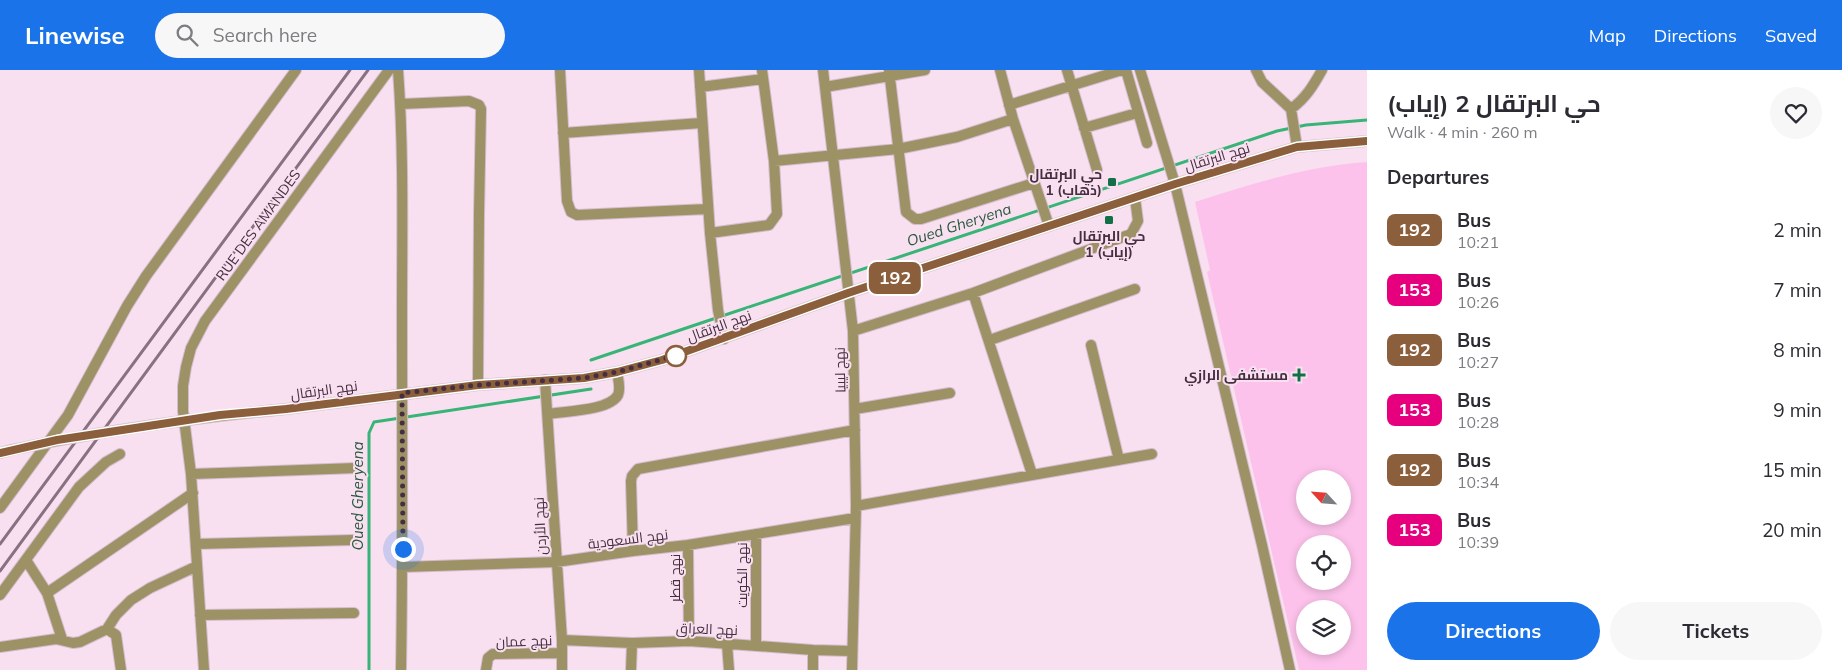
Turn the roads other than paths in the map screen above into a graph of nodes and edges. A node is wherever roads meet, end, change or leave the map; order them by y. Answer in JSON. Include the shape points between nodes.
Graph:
{"nodes":[{"id":1,"x":296,"y":70,"type":"edge"},
{"id":2,"x":390,"y":70,"type":"edge"},
{"id":3,"x":398,"y":70,"type":"edge"},
{"id":4,"x":560,"y":70,"type":"edge"},
{"id":5,"x":699,"y":70,"type":"edge"},
{"id":6,"x":823,"y":70,"type":"edge"},
{"id":7,"x":925,"y":70,"type":"edge"},
{"id":8,"x":1000,"y":70,"type":"edge"},
{"id":9,"x":1067,"y":70,"type":"edge"},
{"id":10,"x":1124,"y":70,"type":"edge"},
{"id":11,"x":1140,"y":70,"type":"edge"},
{"id":12,"x":1256,"y":70,"type":"edge"},
{"id":13,"x":1322,"y":70,"type":"edge"},
{"id":14,"x":890,"y":73,"type":"edge"},
{"id":15,"x":763,"y":75,"type":"edge"},
{"id":16,"x":1072,"y":86,"type":"junction"},
{"id":17,"x":700,"y":87,"type":"junction"},
{"id":18,"x":825,"y":88,"type":"junction"},
{"id":19,"x":401,"y":104,"type":"junction"},
{"id":20,"x":1010,"y":105,"type":"junction"},
{"id":21,"x":1291,"y":111,"type":"junction"},
{"id":22,"x":1138,"y":113,"type":"junction"},
{"id":23,"x":1013,"y":119,"type":"junction"},
{"id":24,"x":701,"y":123,"type":"junction"},
{"id":25,"x":1084,"y":128,"type":"junction"},
{"id":26,"x":563,"y":132,"type":"junction"},
{"id":27,"x":1367,"y":141,"type":"edge"},
{"id":28,"x":1147,"y":143,"type":"dead end"},
{"id":29,"x":1297,"y":147,"type":"junction"},
{"id":30,"x":898,"y":149,"type":"junction"},
{"id":31,"x":833,"y":156,"type":"junction"},
{"id":32,"x":774,"y":161,"type":"junction"},
{"id":33,"x":1097,"y":170,"type":"dead end"},
{"id":34,"x":1173,"y":179,"type":"junction"},
{"id":35,"x":1036,"y":187,"type":"junction"},
{"id":36,"x":1135,"y":198,"type":"junction"},
{"id":37,"x":708,"y":209,"type":"junction"},
{"id":38,"x":1047,"y":221,"type":"junction"},
{"id":39,"x":710,"y":233,"type":"junction"},
{"id":40,"x":848,"y":289,"type":"junction"},
{"id":41,"x":1135,"y":289,"type":"dead end"},
{"id":42,"x":973,"y":292,"type":"junction"},
{"id":43,"x":853,"y":331,"type":"junction"},
{"id":44,"x":724,"y":339,"type":"junction"},
{"id":45,"x":990,"y":340,"type":"junction"},
{"id":46,"x":1091,"y":345,"type":"dead end"},
{"id":47,"x":617,"y":372,"type":"junction"},
{"id":48,"x":545,"y":382,"type":"junction"},
{"id":49,"x":478,"y":385,"type":"junction"},
{"id":50,"x":950,"y":393,"type":"dead end"},
{"id":51,"x":402,"y":397,"type":"junction"},
{"id":52,"x":855,"y":409,"type":"junction"},
{"id":53,"x":548,"y":414,"type":"junction"},
{"id":54,"x":855,"y":430,"type":"junction"},
{"id":55,"x":0,"y":453,"type":"edge"},
{"id":56,"x":120,"y":454,"type":"dead end"},
{"id":57,"x":1152,"y":454,"type":"dead end"},
{"id":58,"x":1119,"y":460,"type":"junction"},
{"id":59,"x":356,"y":468,"type":"dead end"},
{"id":60,"x":191,"y":474,"type":"junction"},
{"id":61,"x":1032,"y":474,"type":"junction"},
{"id":62,"x":193,"y":493,"type":"junction"},
{"id":63,"x":856,"y":506,"type":"junction"},
{"id":64,"x":0,"y":508,"type":"edge"},
{"id":65,"x":855,"y":518,"type":"junction"},
{"id":66,"x":756,"y":534,"type":"junction"},
{"id":67,"x":353,"y":540,"type":"dead end"},
{"id":68,"x":196,"y":544,"type":"junction"},
{"id":69,"x":688,"y":545,"type":"junction"},
{"id":70,"x":633,"y":551,"type":"junction"},
{"id":71,"x":26,"y":560,"type":"junction"},
{"id":72,"x":556,"y":562,"type":"junction"},
{"id":73,"x":197,"y":566,"type":"junction"},
{"id":74,"x":403,"y":567,"type":"junction"},
{"id":75,"x":47,"y":593,"type":"junction"},
{"id":76,"x":0,"y":596,"type":"edge"},
{"id":77,"x":354,"y":613,"type":"dead end"},
{"id":78,"x":200,"y":615,"type":"junction"},
{"id":79,"x":107,"y":628,"type":"junction"},
{"id":80,"x":62,"y":639,"type":"junction"},
{"id":81,"x":562,"y":640,"type":"junction"},
{"id":82,"x":689,"y":641,"type":"junction"},
{"id":83,"x":632,"y":643,"type":"junction"},
{"id":84,"x":727,"y":644,"type":"junction"},
{"id":85,"x":756,"y":645,"type":"junction"},
{"id":86,"x":0,"y":647,"type":"edge"},
{"id":87,"x":813,"y":650,"type":"junction"},
{"id":88,"x":851,"y":651,"type":"junction"},
{"id":89,"x":562,"y":653,"type":"junction"},
{"id":90,"x":121,"y":670,"type":"edge"},
{"id":91,"x":204,"y":670,"type":"edge"},
{"id":92,"x":401,"y":670,"type":"edge"},
{"id":93,"x":486,"y":670,"type":"edge"},
{"id":94,"x":562,"y":670,"type":"edge"},
{"id":95,"x":631,"y":670,"type":"edge"},
{"id":96,"x":729,"y":670,"type":"edge"},
{"id":97,"x":813,"y":670,"type":"edge"},
{"id":98,"x":852,"y":670,"type":"edge"},
{"id":99,"x":1290,"y":670,"type":"edge"}],
"edges":[{"from":1,"to":64,"type":"street","via":[[146,276],[68,415]]},
{"from":2,"to":60,"type":"street","name":"RUE DES AMANDES","via":[[205,320],[191,348],[183,386]]},
{"from":3,"to":19,"type":"street"},
{"from":4,"to":26,"type":"street"},
{"from":5,"to":17,"type":"street"},
{"from":6,"to":18,"type":"street","name":"نهج ليبيا"},
{"from":7,"to":14,"type":"street"},
{"from":8,"to":20,"type":"street"},
{"from":9,"to":16,"type":"street"},
{"from":10,"to":16,"type":"street"},
{"from":10,"to":22,"type":"street"},
{"from":11,"to":34,"type":"street"},
{"from":12,"to":21,"type":"street","via":[[1262,82]]},
{"from":13,"to":21,"type":"street","via":[[1310,92]]},
{"from":14,"to":18,"type":"street"},
{"from":14,"to":30,"type":"street"},
{"from":15,"to":17,"type":"street"},
{"from":15,"to":32,"type":"street"},
{"from":16,"to":20,"type":"street"},
{"from":16,"to":25,"type":"street"},
{"from":17,"to":24,"type":"street"},
{"from":18,"to":31,"type":"street","name":"نهج ليبيا"},
{"from":19,"to":49,"type":"street","via":[[469,102],[479,104],[482,109]]},
{"from":19,"to":51,"type":"street"},
{"from":20,"to":23,"type":"street"},
{"from":21,"to":29,"type":"street"},
{"from":22,"to":25,"type":"street"},
{"from":22,"to":28,"type":"street"},
{"from":23,"to":30,"type":"street","via":[[957,137]]},
{"from":23,"to":35,"type":"street"},
{"from":24,"to":26,"type":"street"},
{"from":24,"to":37,"type":"street"},
{"from":25,"to":33,"type":"street"},
{"from":26,"to":37,"type":"street","via":[[567,201],[571,212],[577,215]]},
{"from":27,"to":29,"type":"street","name":"نهج البرتقال"},
{"from":29,"to":34,"type":"street","name":"نهج البرتقال"},
{"from":30,"to":31,"type":"street"},
{"from":30,"to":35,"type":"street","via":[[906,212],[914,218],[921,219]]},
{"from":31,"to":32,"type":"street"},
{"from":31,"to":40,"type":"street","name":"نهج ليبيا"},
{"from":32,"to":39,"type":"street","via":[[777,208],[774,221],[769,225]]},
{"from":34,"to":36,"type":"street","name":"نهج البرتقال"},
{"from":34,"to":99,"type":"street"},
{"from":35,"to":38,"type":"street"},
{"from":36,"to":38,"type":"street","name":"نهج البرتقال"},
{"from":36,"to":42,"type":"street","via":[[1138,221],[1131,234]]},
{"from":37,"to":39,"type":"street"},
{"from":38,"to":40,"type":"street","name":"نهج البرتقال"},
{"from":39,"to":44,"type":"street"},
{"from":40,"to":43,"type":"street","name":"نهج ليبيا"},
{"from":40,"to":44,"type":"street","name":"نهج البرتقال"},
{"from":41,"to":45,"type":"street"},
{"from":42,"to":43,"type":"street"},
{"from":42,"to":45,"type":"street"},
{"from":43,"to":52,"type":"street","name":"نهج ليبيا"},
{"from":44,"to":47,"type":"street","name":"نهج البرتقال"},
{"from":45,"to":61,"type":"street"},
{"from":46,"to":58,"type":"street"},
{"from":47,"to":48,"type":"street","name":"نهج البرتقال"},
{"from":47,"to":53,"type":"street","via":[[618,394],[609,403]]},
{"from":48,"to":49,"type":"street","name":"نهج البرتقال"},
{"from":48,"to":53,"type":"street","name":"نهج الأردن"},
{"from":49,"to":51,"type":"street","name":"نهج البرتقال"},
{"from":50,"to":52,"type":"street"},
{"from":51,"to":55,"type":"street","name":"نهج البرتقال","bridge":true,"via":[[155,424]]},
{"from":51,"to":74,"type":"street"},
{"from":52,"to":54,"type":"street","name":"نهج ليبيا"},
{"from":53,"to":72,"type":"street","name":"نهج الأردن"},
{"from":54,"to":63,"type":"street","name":"نهج ليبيا"},
{"from":54,"to":70,"type":"street","via":[[638,469],[631,481]]},
{"from":56,"to":71,"type":"street","via":[[106,462],[79,487]]},
{"from":57,"to":58,"type":"street"},
{"from":58,"to":61,"type":"street"},
{"from":59,"to":60,"type":"street"},
{"from":60,"to":62,"type":"street","name":"RUE DES AMANDES"},
{"from":61,"to":63,"type":"street"},
{"from":62,"to":68,"type":"street","name":"RUE DES AMANDES"},
{"from":62,"to":75,"type":"street"},
{"from":63,"to":65,"type":"street","name":"نهج ليبيا"},
{"from":65,"to":66,"type":"street","name":"نهج السعودية"},
{"from":65,"to":88,"type":"street","name":"نهج ليبيا"},
{"from":66,"to":69,"type":"street","name":"نهج السعودية"},
{"from":66,"to":85,"type":"street","name":"نهج الكويت"},
{"from":67,"to":68,"type":"street"},
{"from":68,"to":73,"type":"street","name":"RUE DES AMANDES"},
{"from":69,"to":70,"type":"street","name":"نهج السعودية"},
{"from":69,"to":82,"type":"street","name":"نهج قطر"},
{"from":70,"to":72,"type":"street","name":"نهج السعودية"},
{"from":71,"to":75,"type":"street"},
{"from":71,"to":76,"type":"street"},
{"from":72,"to":74,"type":"street","name":"نهج السعودية"},
{"from":72,"to":81,"type":"street","name":"نهج الأردن"},
{"from":73,"to":78,"type":"street","name":"RUE DES AMANDES"},
{"from":73,"to":79,"type":"street","via":[[131,600]]},
{"from":74,"to":92,"type":"street"},
{"from":75,"to":80,"type":"street"},
{"from":77,"to":78,"type":"street"},
{"from":78,"to":91,"type":"street","name":"RUE DES AMANDES"},
{"from":79,"to":80,"type":"street","via":[[76,643]]},
{"from":79,"to":90,"type":"street","via":[[116,635]]},
{"from":80,"to":86,"type":"street"},
{"from":81,"to":83,"type":"street","name":"نهج العراق"},
{"from":81,"to":89,"type":"street","name":"نهج الأردن"},
{"from":82,"to":83,"type":"street","name":"نهج العراق"},
{"from":82,"to":84,"type":"street","name":"نهج العراق"},
{"from":83,"to":95,"type":"street"},
{"from":84,"to":85,"type":"street","name":"نهج العراق"},
{"from":84,"to":96,"type":"street"},
{"from":85,"to":87,"type":"street","name":"نهج العراق"},
{"from":87,"to":88,"type":"street","name":"نهج العراق"},
{"from":87,"to":97,"type":"street"},
{"from":88,"to":98,"type":"street","name":"نهج ليبيا"},
{"from":89,"to":93,"type":"street","name":"نهج عمان","via":[[499,653],[488,658]]},
{"from":89,"to":94,"type":"street","name":"نهج الأردن"}]}
